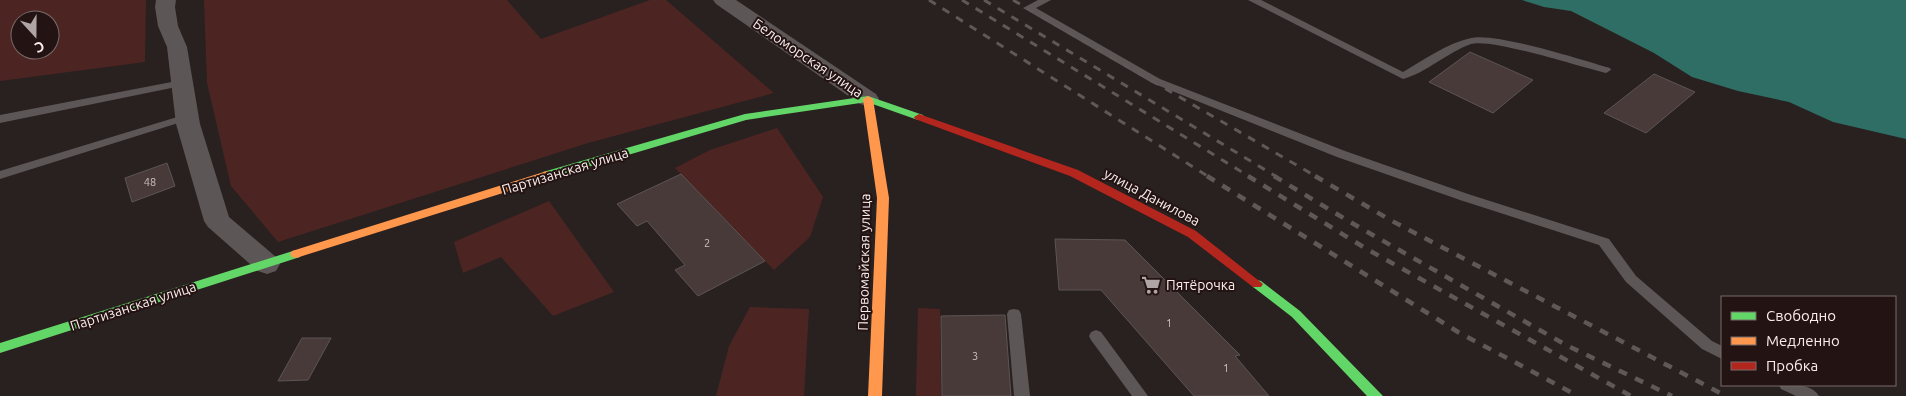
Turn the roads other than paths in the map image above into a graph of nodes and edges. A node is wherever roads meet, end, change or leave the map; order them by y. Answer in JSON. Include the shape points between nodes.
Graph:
{"nodes":[{"id":1,"x":166,"y":0,"type":"edge"},
{"id":2,"x":723,"y":0,"type":"edge"},
{"id":3,"x":1046,"y":0,"type":"edge"},
{"id":4,"x":1253,"y":0,"type":"edge"},
{"id":5,"x":1606,"y":70,"type":"dead end"},
{"id":6,"x":182,"y":83,"type":"junction"},
{"id":7,"x":868,"y":99,"type":"junction"},
{"id":8,"x":187,"y":117,"type":"junction"},
{"id":9,"x":0,"y":118,"type":"edge"},
{"id":10,"x":0,"y":175,"type":"edge"},
{"id":11,"x":267,"y":264,"type":"junction"},
{"id":12,"x":1014,"y":314,"type":"dead end"},
{"id":13,"x":1096,"y":336,"type":"dead end"},
{"id":14,"x":0,"y":348,"type":"edge"},
{"id":15,"x":1721,"y":352,"type":"edge"},
{"id":16,"x":1788,"y":386,"type":"edge"},
{"id":17,"x":875,"y":396,"type":"edge"},
{"id":18,"x":1022,"y":396,"type":"edge"},
{"id":19,"x":1140,"y":396,"type":"edge"},
{"id":20,"x":1376,"y":396,"type":"edge"},
{"id":21,"x":1811,"y":396,"type":"edge"}],
"edges":[{"from":1,"to":6,"type":"street","via":[[168,26],[177,47]]},
{"from":2,"to":7,"type":"street","name":"Беломорская улица"},
{"from":3,"to":15,"type":"lane","via":[[1028,8],[1156,82],[1341,154],[1604,242],[1631,279],[1707,345]]},
{"from":4,"to":5,"type":"lane","via":[[1403,76],[1474,40],[1504,43]]},
{"from":6,"to":8,"type":"street"},
{"from":6,"to":9,"type":"lane"},
{"from":7,"to":11,"type":"main road","name":"Партизанская улица","via":[[745,117],[598,159]]},
{"from":7,"to":17,"type":"main road","name":"Первомайская улица","via":[[883,198]]},
{"from":7,"to":20,"type":"main road","name":"улица Данилова","via":[[1074,173],[1192,234],[1296,314]]},
{"from":8,"to":10,"type":"lane"},
{"from":8,"to":11,"type":"street","via":[[217,221]]},
{"from":11,"to":14,"type":"main road","name":"Партизанская улица"},
{"from":12,"to":18,"type":"lane"},
{"from":13,"to":19,"type":"lane"},
{"from":16,"to":21,"type":"lane"}]}
